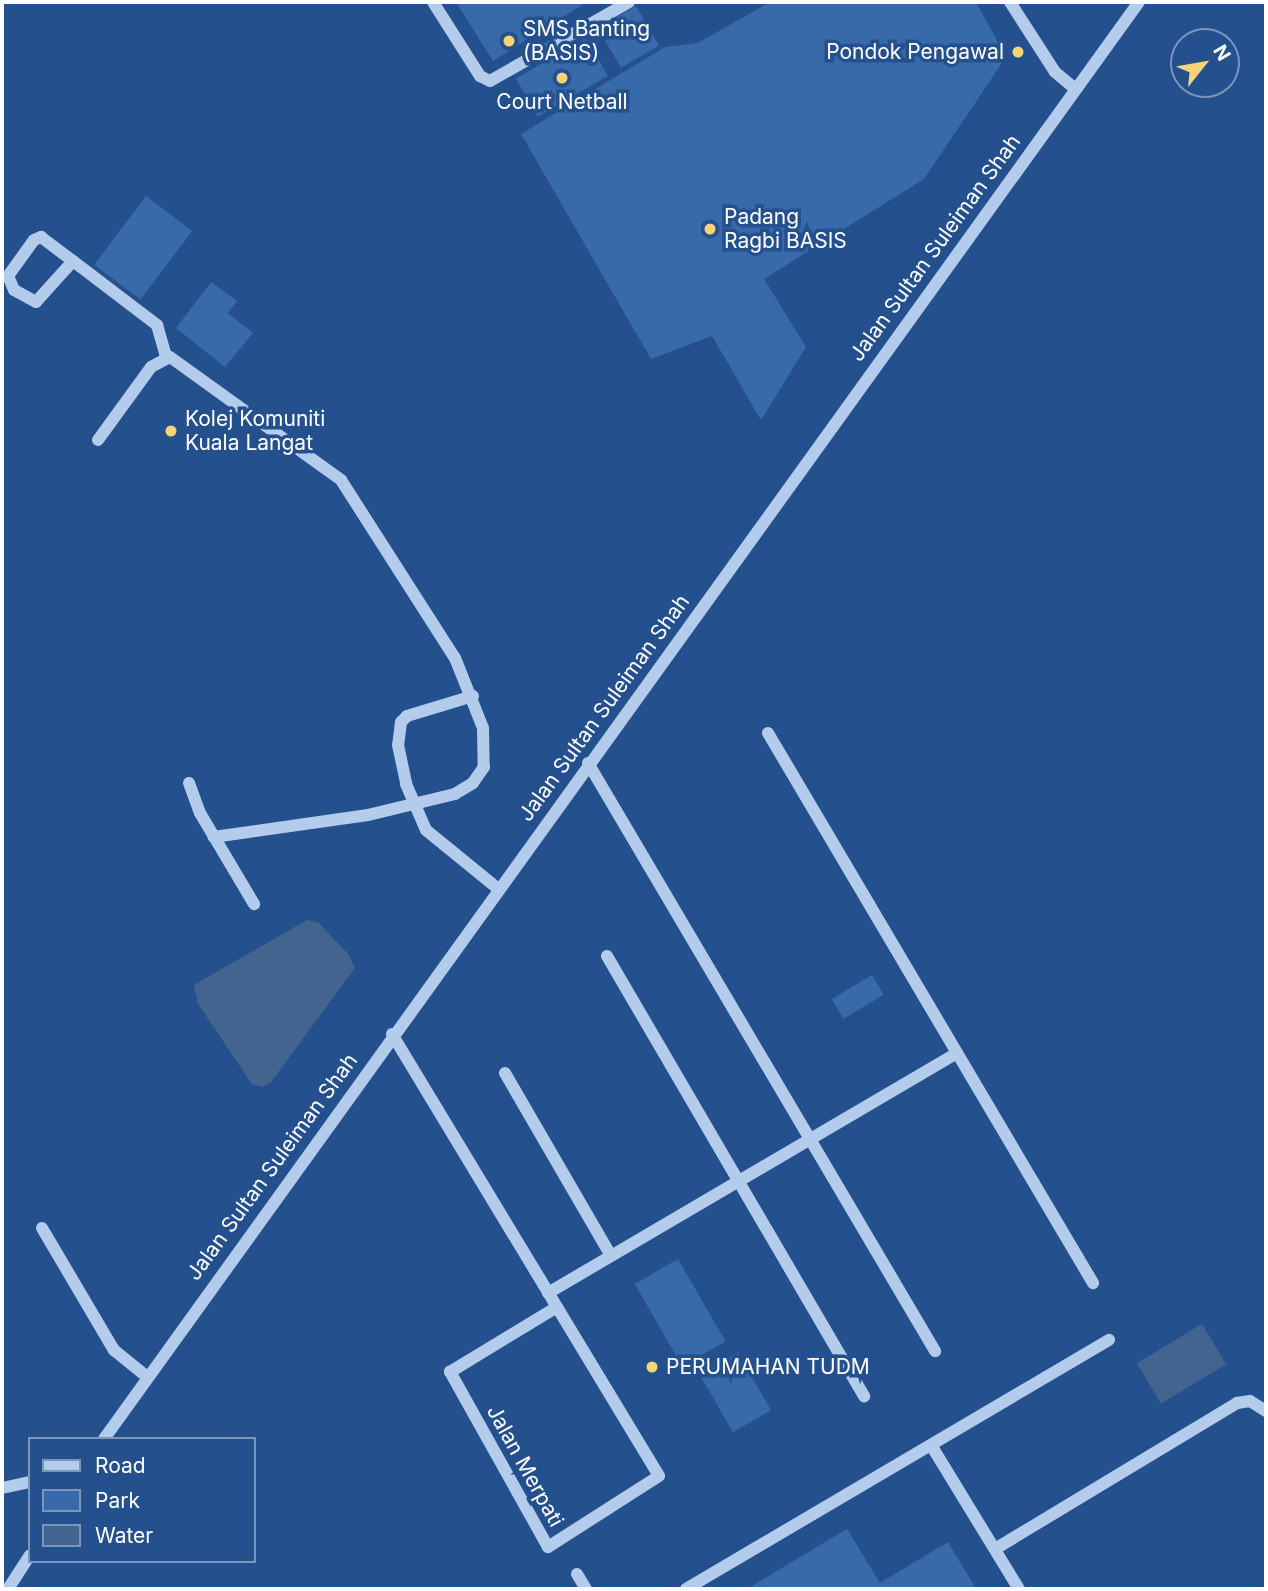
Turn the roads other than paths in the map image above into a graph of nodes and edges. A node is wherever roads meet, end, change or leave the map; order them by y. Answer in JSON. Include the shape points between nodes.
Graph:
{"nodes":[{"id":1,"x":433,"y":2,"type":"edge"},
{"id":2,"x":629,"y":2,"type":"edge"},
{"id":3,"x":1010,"y":2,"type":"edge"},
{"id":4,"x":1139,"y":2,"type":"edge"},
{"id":5,"x":1075,"y":89,"type":"junction"},
{"id":6,"x":73,"y":261,"type":"junction"},
{"id":7,"x":166,"y":357,"type":"junction"},
{"id":8,"x":98,"y":440,"type":"dead end"},
{"id":9,"x":472,"y":696,"type":"junction"},
{"id":10,"x":768,"y":733,"type":"dead end"},
{"id":11,"x":587,"y":763,"type":"junction"},
{"id":12,"x":189,"y":783,"type":"dead end"},
{"id":13,"x":414,"y":804,"type":"junction"},
{"id":14,"x":214,"y":837,"type":"junction"},
{"id":15,"x":497,"y":888,"type":"junction"},
{"id":16,"x":254,"y":904,"type":"dead end"},
{"id":17,"x":607,"y":956,"type":"dead end"},
{"id":18,"x":391,"y":1034,"type":"junction"},
{"id":19,"x":957,"y":1053,"type":"junction"},
{"id":20,"x":505,"y":1073,"type":"dead end"},
{"id":21,"x":810,"y":1139,"type":"junction"},
{"id":22,"x":738,"y":1181,"type":"junction"},
{"id":23,"x":42,"y":1228,"type":"dead end"},
{"id":24,"x":611,"y":1256,"type":"junction"},
{"id":25,"x":1093,"y":1283,"type":"dead end"},
{"id":26,"x":548,"y":1293,"type":"junction"},
{"id":27,"x":557,"y":1307,"type":"junction"},
{"id":28,"x":1109,"y":1340,"type":"dead end"},
{"id":29,"x":935,"y":1351,"type":"dead end"},
{"id":30,"x":146,"y":1376,"type":"junction"},
{"id":31,"x":864,"y":1396,"type":"dead end"},
{"id":32,"x":1266,"y":1411,"type":"edge"},
{"id":33,"x":105,"y":1437,"type":"edge"},
{"id":34,"x":931,"y":1445,"type":"junction"},
{"id":35,"x":28,"y":1482,"type":"edge"},
{"id":36,"x":2,"y":1488,"type":"edge"},
{"id":37,"x":995,"y":1549,"type":"junction"},
{"id":38,"x":28,"y":1558,"type":"edge"},
{"id":39,"x":577,"y":1574,"type":"dead end"},
{"id":40,"x":8,"y":1589,"type":"edge"},
{"id":41,"x":586,"y":1589,"type":"edge"},
{"id":42,"x":686,"y":1589,"type":"edge"},
{"id":43,"x":1018,"y":1589,"type":"edge"}],
"edges":[{"from":1,"to":2,"type":"street","via":[[480,76],[490,81]]},
{"from":3,"to":5,"type":"street","via":[[1055,72]]},
{"from":4,"to":5,"type":"street","name":"Jalan Sultan Suleiman Shah"},
{"from":5,"to":11,"type":"street","name":"Jalan Sultan Suleiman Shah"},
{"from":6,"to":6,"type":"street","via":[[37,237],[8,276],[14,289],[36,302]]},
{"from":6,"to":7,"type":"street","via":[[157,326]]},
{"from":7,"to":8,"type":"street","via":[[151,367]]},
{"from":7,"to":9,"type":"street","via":[[186,365],[347,485],[456,658]]},
{"from":9,"to":13,"type":"street","via":[[486,746],[479,776],[454,794]]},
{"from":9,"to":13,"type":"street","via":[[424,708],[401,722],[399,752]]},
{"from":10,"to":19,"type":"street"},
{"from":11,"to":15,"type":"street","name":"Jalan Sultan Suleiman Shah"},
{"from":11,"to":21,"type":"street"},
{"from":12,"to":14,"type":"street"},
{"from":13,"to":14,"type":"street"},
{"from":13,"to":15,"type":"street","via":[[438,842]]},
{"from":14,"to":16,"type":"street"},
{"from":15,"to":18,"type":"street","name":"Jalan Sultan Suleiman Shah"},
{"from":17,"to":22,"type":"street"},
{"from":18,"to":26,"type":"street","name":"Jalan Merpati"},
{"from":18,"to":30,"type":"street","name":"Jalan Sultan Suleiman Shah"},
{"from":19,"to":21,"type":"street"},
{"from":19,"to":25,"type":"street"},
{"from":20,"to":24,"type":"street"},
{"from":21,"to":22,"type":"street"},
{"from":21,"to":29,"type":"street"},
{"from":22,"to":24,"type":"street"},
{"from":22,"to":31,"type":"street"},
{"from":23,"to":30,"type":"street","via":[[114,1350]]},
{"from":24,"to":26,"type":"street"},
{"from":26,"to":27,"type":"street","name":"Jalan Merpati"},
{"from":27,"to":27,"type":"street","name":"Jalan Merpati","via":[[659,1476],[548,1547],[450,1372]]},
{"from":28,"to":34,"type":"street"},
{"from":30,"to":33,"type":"street","name":"Jalan Sultan Suleiman Shah"},
{"from":32,"to":37,"type":"street","via":[[1250,1401],[1237,1403]]},
{"from":34,"to":37,"type":"street"},
{"from":34,"to":42,"type":"street"},
{"from":35,"to":36,"type":"street"},
{"from":37,"to":43,"type":"street"},
{"from":38,"to":40,"type":"street"},
{"from":39,"to":41,"type":"street"}]}
